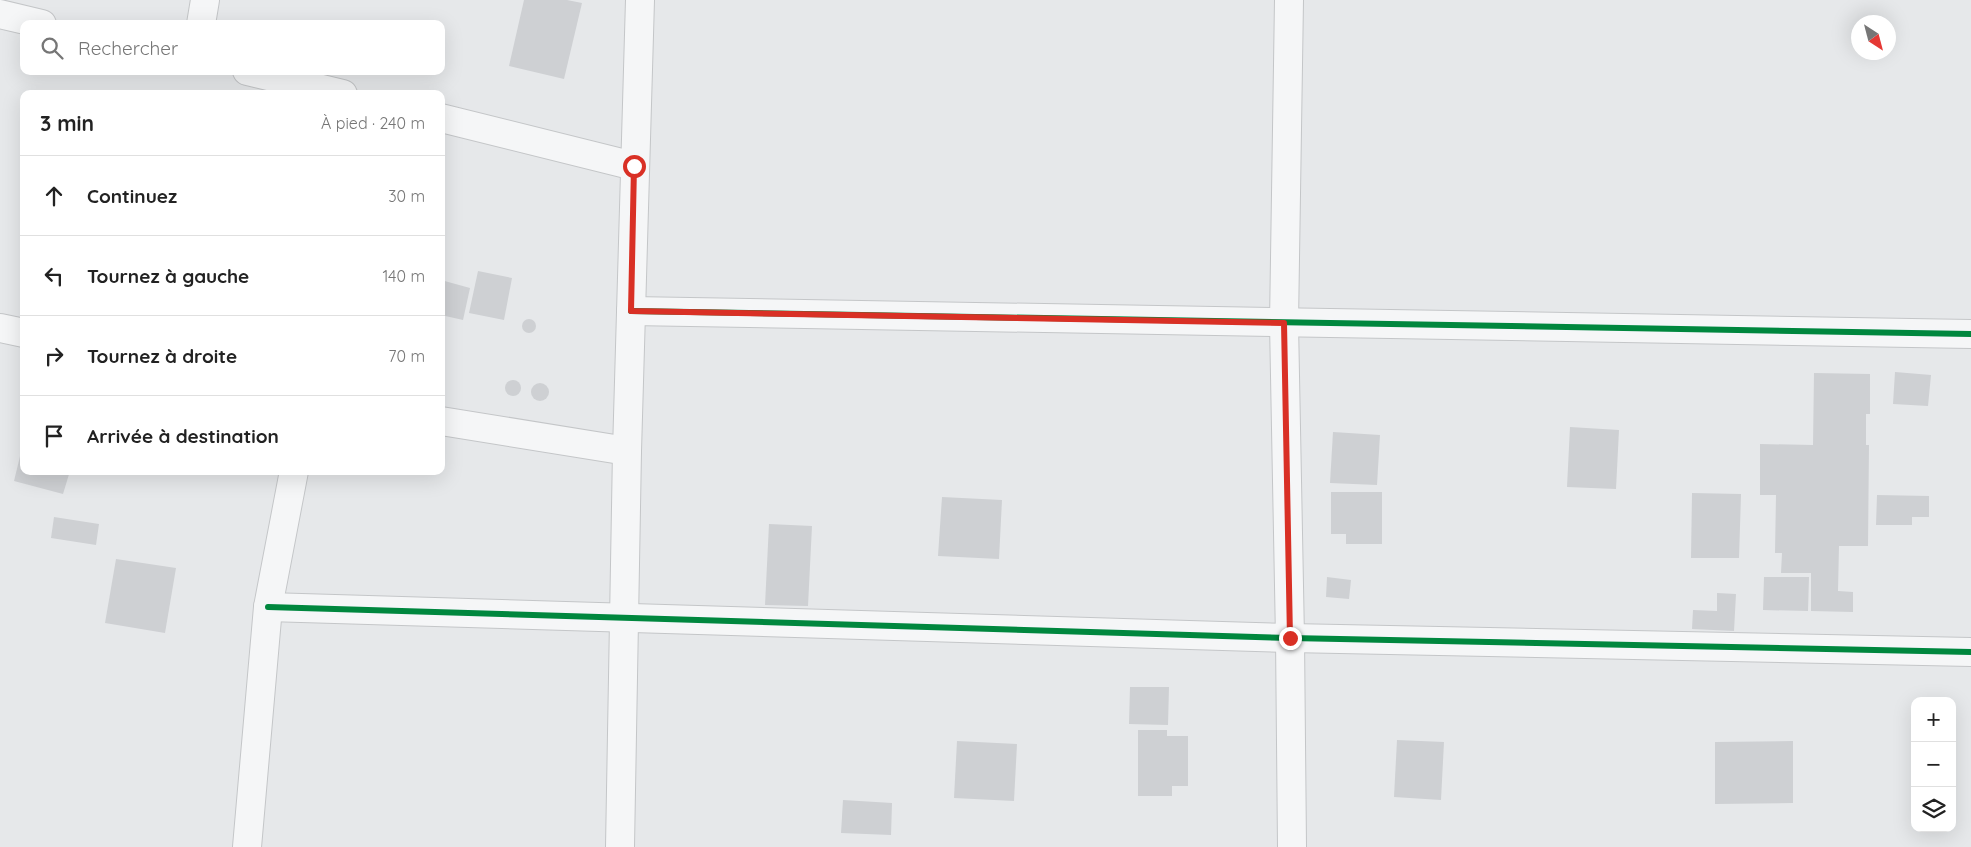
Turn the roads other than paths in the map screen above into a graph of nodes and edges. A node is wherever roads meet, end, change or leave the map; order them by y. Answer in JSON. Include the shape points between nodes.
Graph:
{"nodes":[{"id":1,"x":205,"y":0,"type":"edge"},
{"id":2,"x":640,"y":0,"type":"edge"},
{"id":3,"x":1289,"y":0,"type":"edge"},
{"id":4,"x":0,"y":14,"type":"edge"},
{"id":5,"x":25,"y":20,"type":"edge"},
{"id":6,"x":202,"y":20,"type":"edge"},
{"id":7,"x":264,"y":75,"type":"edge"},
{"id":8,"x":325,"y":90,"type":"edge"},
{"id":9,"x":445,"y":119,"type":"edge"},
{"id":10,"x":634,"y":166,"type":"junction"},
{"id":11,"x":631,"y":311,"type":"junction"},
{"id":12,"x":1284,"y":323,"type":"junction"},
{"id":13,"x":0,"y":328,"type":"edge"},
{"id":14,"x":20,"y":332,"type":"edge"},
{"id":15,"x":1971,"y":334,"type":"edge"},
{"id":16,"x":445,"y":422,"type":"edge"},
{"id":17,"x":627,"y":451,"type":"junction"},
{"id":18,"x":293,"y":475,"type":"edge"},
{"id":19,"x":268,"y":608,"type":"junction"},
{"id":20,"x":624,"y":618,"type":"junction"},
{"id":21,"x":1290,"y":638,"type":"junction"},
{"id":22,"x":1971,"y":652,"type":"edge"},
{"id":23,"x":247,"y":847,"type":"edge"},
{"id":24,"x":620,"y":847,"type":"edge"},
{"id":25,"x":1292,"y":847,"type":"edge"}],
"edges":[{"from":1,"to":6,"type":"street"},
{"from":2,"to":10,"type":"street"},
{"from":3,"to":12,"type":"street"},
{"from":4,"to":5,"type":"street"},
{"from":7,"to":8,"type":"street"},
{"from":9,"to":10,"type":"street"},
{"from":10,"to":11,"type":"street"},
{"from":11,"to":12,"type":"street"},
{"from":11,"to":17,"type":"street"},
{"from":12,"to":15,"type":"street"},
{"from":12,"to":21,"type":"street"},
{"from":13,"to":14,"type":"street"},
{"from":16,"to":17,"type":"street"},
{"from":17,"to":20,"type":"street"},
{"from":18,"to":19,"type":"street"},
{"from":19,"to":20,"type":"street"},
{"from":19,"to":23,"type":"street"},
{"from":20,"to":21,"type":"street"},
{"from":20,"to":24,"type":"street"},
{"from":21,"to":22,"type":"street"},
{"from":21,"to":25,"type":"street"}]}
